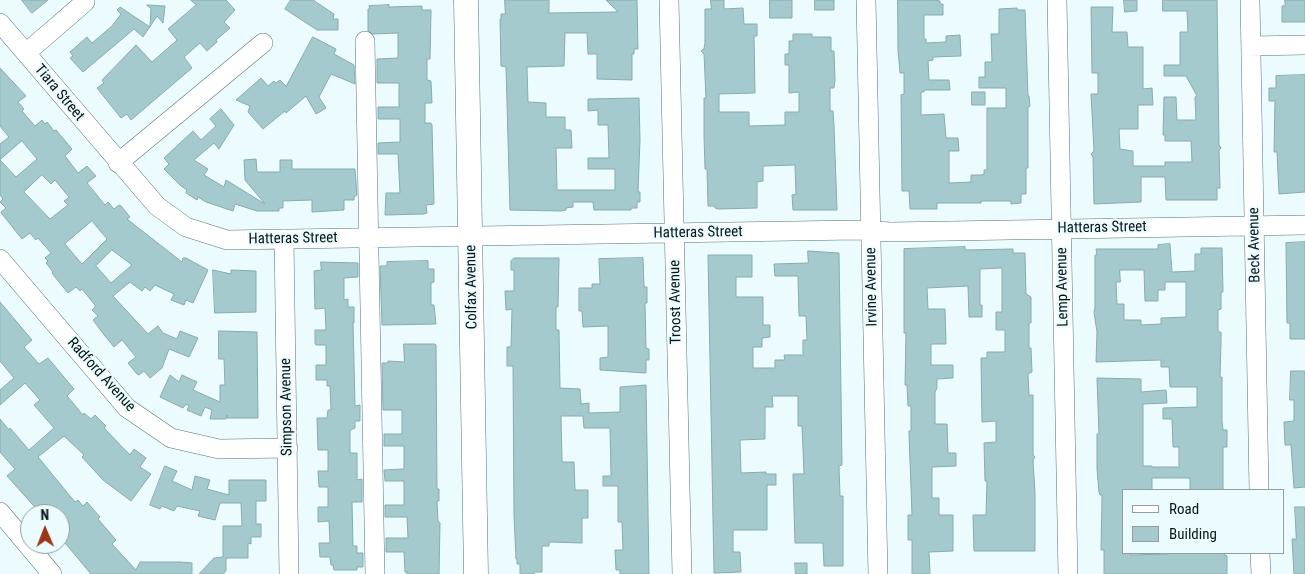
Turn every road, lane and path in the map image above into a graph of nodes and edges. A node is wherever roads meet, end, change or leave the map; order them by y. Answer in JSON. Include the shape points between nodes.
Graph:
{"nodes":[{"id":1,"x":466,"y":0,"type":"edge"},
{"id":2,"x":669,"y":0,"type":"edge"},
{"id":3,"x":866,"y":0,"type":"edge"},
{"id":4,"x":1057,"y":0,"type":"edge"},
{"id":5,"x":1250,"y":0,"type":"edge"},
{"id":6,"x":85,"y":2,"type":"dead end"},
{"id":7,"x":0,"y":23,"type":"edge"},
{"id":8,"x":365,"y":41,"type":"dead end"},
{"id":9,"x":263,"y":43,"type":"dead end"},
{"id":10,"x":1305,"y":45,"type":"edge"},
{"id":11,"x":1252,"y":46,"type":"junction"},
{"id":12,"x":26,"y":54,"type":"junction"},
{"id":13,"x":118,"y":163,"type":"junction"},
{"id":14,"x":1305,"y":225,"type":"edge"},
{"id":15,"x":1255,"y":226,"type":"junction"},
{"id":16,"x":1062,"y":228,"type":"junction"},
{"id":17,"x":871,"y":230,"type":"junction"},
{"id":18,"x":674,"y":234,"type":"junction"},
{"id":19,"x":471,"y":236,"type":"junction"},
{"id":20,"x":368,"y":238,"type":"junction"},
{"id":21,"x":284,"y":239,"type":"junction"},
{"id":22,"x":0,"y":260,"type":"edge"},
{"id":23,"x":288,"y":448,"type":"junction"},
{"id":24,"x":1259,"y":489,"type":"edge"},
{"id":25,"x":0,"y":512,"type":"edge"},
{"id":26,"x":1260,"y":554,"type":"edge"},
{"id":27,"x":52,"y":574,"type":"edge"},
{"id":28,"x":290,"y":574,"type":"edge"},
{"id":29,"x":375,"y":574,"type":"edge"},
{"id":30,"x":476,"y":574,"type":"edge"},
{"id":31,"x":682,"y":574,"type":"edge"},
{"id":32,"x":878,"y":574,"type":"edge"},
{"id":33,"x":1068,"y":574,"type":"edge"},
{"id":34,"x":1260,"y":574,"type":"edge"}],
"edges":[{"from":1,"to":19,"type":"main road","name":"Colfax Avenue"},
{"from":2,"to":18,"type":"street","name":"Troost Avenue"},
{"from":3,"to":17,"type":"street","name":"Irvine Avenue"},
{"from":4,"to":16,"type":"street","name":"Lemp Avenue"},
{"from":5,"to":11,"type":"street","name":"Beck Avenue"},
{"from":6,"to":12,"type":"street"},
{"from":7,"to":12,"type":"street","name":"Tiara Street"},
{"from":8,"to":20,"type":"street"},
{"from":9,"to":13,"type":"street"},
{"from":10,"to":11,"type":"street"},
{"from":11,"to":15,"type":"street","name":"Beck Avenue"},
{"from":12,"to":13,"type":"street","name":"Tiara Street"},
{"from":13,"to":21,"type":"street","name":"Hatteras Street","via":[[157,206],[186,227],[227,240]]},
{"from":14,"to":15,"type":"street","name":"Hatteras Street"},
{"from":15,"to":16,"type":"street","name":"Hatteras Street"},
{"from":15,"to":24,"type":"street","name":"Beck Avenue"},
{"from":16,"to":17,"type":"street","name":"Hatteras Street"},
{"from":16,"to":33,"type":"street","name":"Lemp Avenue"},
{"from":17,"to":18,"type":"street","name":"Hatteras Street"},
{"from":17,"to":32,"type":"street","name":"Irvine Avenue"},
{"from":18,"to":19,"type":"street","name":"Hatteras Street"},
{"from":18,"to":31,"type":"street","name":"Troost Avenue"},
{"from":19,"to":20,"type":"street","name":"Hatteras Street"},
{"from":19,"to":30,"type":"main road","name":"Colfax Avenue"},
{"from":20,"to":21,"type":"street","name":"Hatteras Street"},
{"from":20,"to":29,"type":"street"},
{"from":21,"to":23,"type":"street","name":"Simpson Avenue"},
{"from":22,"to":23,"type":"street","name":"Radford Avenue","via":[[127,408],[171,438],[219,449]]},
{"from":23,"to":28,"type":"street","name":"Simpson Avenue"},
{"from":25,"to":27,"type":"street"},
{"from":26,"to":34,"type":"street"}]}
